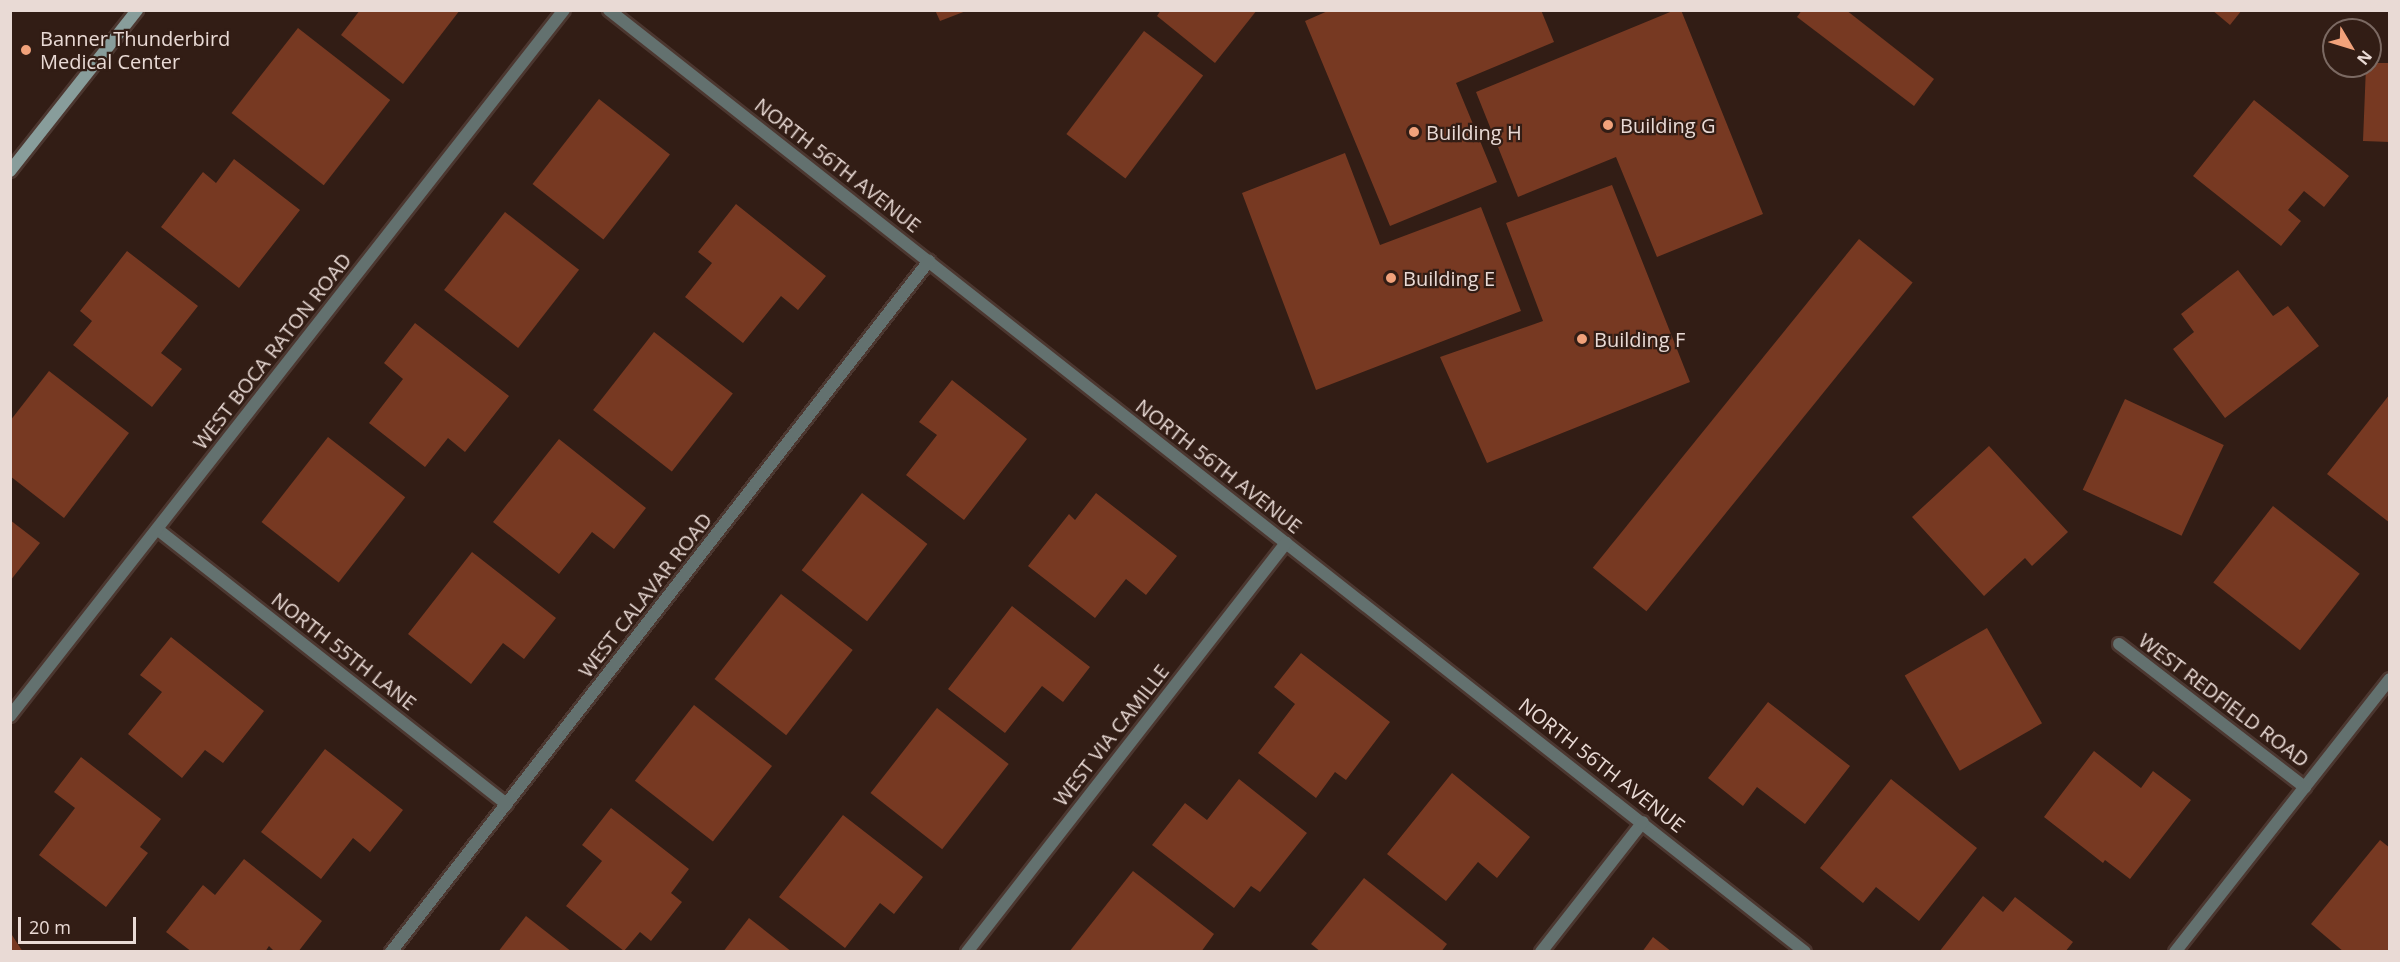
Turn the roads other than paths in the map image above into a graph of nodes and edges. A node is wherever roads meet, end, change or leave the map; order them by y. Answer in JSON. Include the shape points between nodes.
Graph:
{"nodes":[{"id":1,"x":137,"y":10,"type":"edge"},
{"id":2,"x":564,"y":10,"type":"edge"},
{"id":3,"x":609,"y":10,"type":"edge"},
{"id":4,"x":10,"y":171,"type":"edge"},
{"id":5,"x":929,"y":261,"type":"junction"},
{"id":6,"x":157,"y":529,"type":"junction"},
{"id":7,"x":1286,"y":543,"type":"junction"},
{"id":8,"x":2119,"y":644,"type":"dead end"},
{"id":9,"x":2390,"y":679,"type":"edge"},
{"id":10,"x":10,"y":716,"type":"edge"},
{"id":11,"x":2305,"y":787,"type":"junction"},
{"id":12,"x":507,"y":804,"type":"junction"},
{"id":13,"x":1643,"y":822,"type":"junction"},
{"id":14,"x":391,"y":951,"type":"edge"},
{"id":15,"x":966,"y":951,"type":"edge"},
{"id":16,"x":1541,"y":951,"type":"edge"},
{"id":17,"x":1805,"y":951,"type":"edge"},
{"id":18,"x":2175,"y":951,"type":"edge"}],
"edges":[{"from":1,"to":4,"type":"main road"},
{"from":2,"to":6,"type":"street","name":"WEST BOCA RATON ROAD"},
{"from":3,"to":5,"type":"street","name":"NORTH 56TH AVENUE"},
{"from":5,"to":7,"type":"street","name":"NORTH 56TH AVENUE"},
{"from":5,"to":12,"type":"street","name":"WEST CALAVAR ROAD"},
{"from":6,"to":10,"type":"street","name":"WEST BOCA RATON ROAD"},
{"from":6,"to":12,"type":"street","name":"NORTH 55TH LANE"},
{"from":7,"to":13,"type":"street","name":"NORTH 56TH AVENUE"},
{"from":7,"to":15,"type":"street","name":"WEST VIA CAMILLE"},
{"from":8,"to":11,"type":"street","name":"WEST REDFIELD ROAD"},
{"from":9,"to":11,"type":"street","name":"WEST REDFIELD ROAD"},
{"from":11,"to":18,"type":"street","name":"WEST REDFIELD ROAD"},
{"from":12,"to":14,"type":"street","name":"WEST CALAVAR ROAD"},
{"from":13,"to":16,"type":"street"},
{"from":13,"to":17,"type":"street","name":"NORTH 56TH AVENUE"}]}
